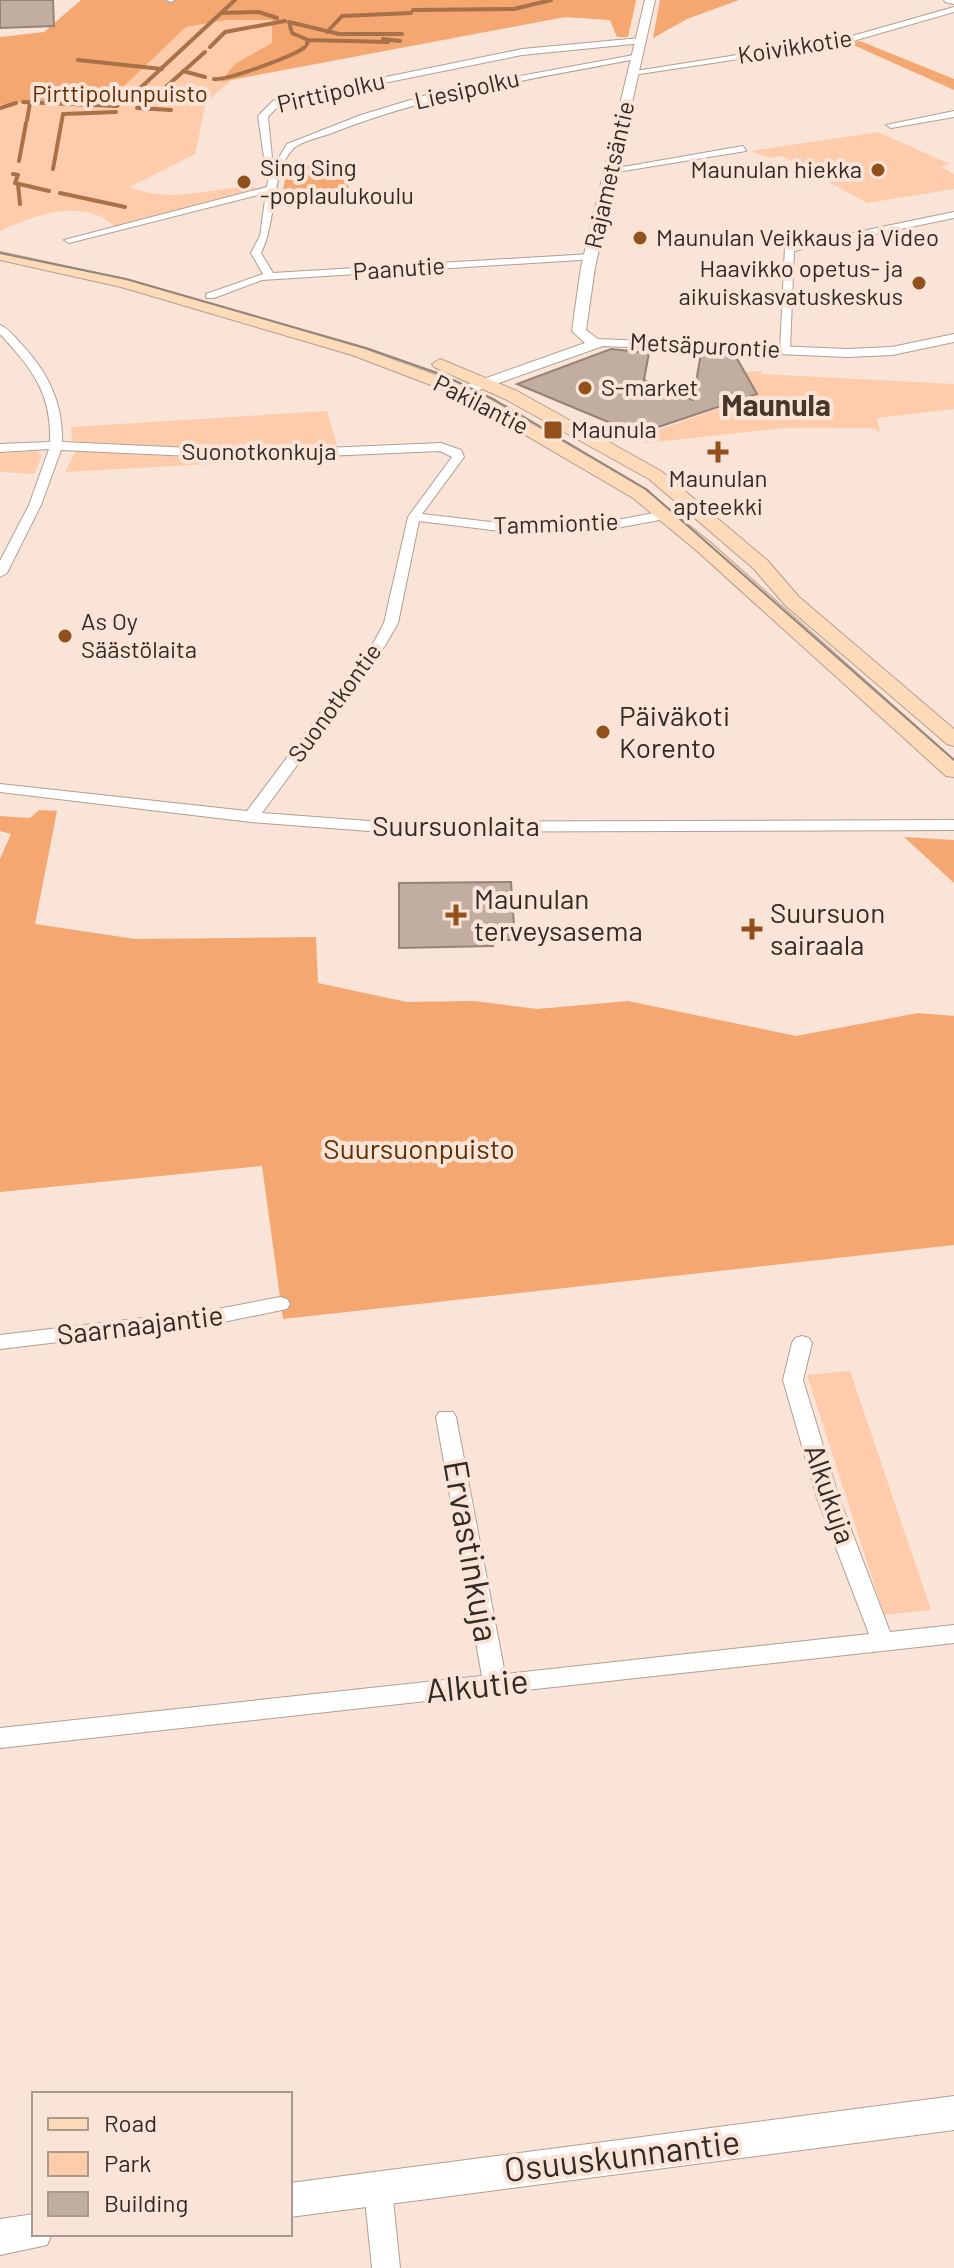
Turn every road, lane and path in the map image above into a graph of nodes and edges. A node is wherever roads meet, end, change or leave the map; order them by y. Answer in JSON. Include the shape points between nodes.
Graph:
{"nodes":[{"id":1,"x":650,"y":0,"type":"edge"},
{"id":2,"x":954,"y":9,"type":"edge"},
{"id":3,"x":640,"y":41,"type":"junction"},
{"id":4,"x":636,"y":56,"type":"junction"},
{"id":5,"x":633,"y":72,"type":"junction"},
{"id":6,"x":954,"y":114,"type":"edge"},
{"id":7,"x":891,"y":125,"type":"dead end"},
{"id":8,"x":743,"y":149,"type":"dead end"},
{"id":9,"x":611,"y":170,"type":"junction"},
{"id":10,"x":274,"y":175,"type":"junction"},
{"id":11,"x":271,"y":189,"type":"junction"},
{"id":12,"x":954,"y":215,"type":"edge"},
{"id":13,"x":69,"y":240,"type":"dead end"},
{"id":14,"x":0,"y":246,"type":"edge"},
{"id":15,"x":0,"y":256,"type":"edge"},
{"id":16,"x":591,"y":257,"type":"junction"},
{"id":17,"x":270,"y":276,"type":"junction"},
{"id":18,"x":210,"y":296,"type":"junction"},
{"id":19,"x":0,"y":328,"type":"edge"},
{"id":20,"x":954,"y":338,"type":"edge"},
{"id":21,"x":594,"y":343,"type":"junction"},
{"id":22,"x":784,"y":349,"type":"junction"},
{"id":23,"x":487,"y":383,"type":"junction"},
{"id":24,"x":463,"y":391,"type":"junction"},
{"id":25,"x":59,"y":446,"type":"junction"},
{"id":26,"x":0,"y":448,"type":"edge"},
{"id":27,"x":457,"y":453,"type":"joint"},
{"id":28,"x":697,"y":509,"type":"junction"},
{"id":29,"x":665,"y":515,"type":"junction"},
{"id":30,"x":414,"y":517,"type":"junction"},
{"id":31,"x":0,"y":573,"type":"edge"},
{"id":32,"x":954,"y":740,"type":"edge"},
{"id":33,"x":954,"y":771,"type":"edge"},
{"id":34,"x":0,"y":788,"type":"edge"},
{"id":35,"x":954,"y":814,"type":"edge"},
{"id":36,"x":251,"y":817,"type":"junction"},
{"id":37,"x":914,"y":822,"type":"junction"},
{"id":38,"x":954,"y":825,"type":"edge"},
{"id":39,"x":280,"y":1304,"type":"dead end"},
{"id":40,"x":0,"y":1342,"type":"edge"},
{"id":41,"x":802,"y":1343,"type":"dead end"},
{"id":42,"x":446,"y":1417,"type":"dead end"},
{"id":43,"x":954,"y":1634,"type":"edge"},
{"id":44,"x":883,"y":1642,"type":"junction"},
{"id":45,"x":495,"y":1684,"type":"junction"},
{"id":46,"x":0,"y":1738,"type":"edge"},
{"id":47,"x":954,"y":2113,"type":"edge"},
{"id":48,"x":378,"y":2189,"type":"junction"},
{"id":49,"x":292,"y":2200,"type":"edge"},
{"id":50,"x":32,"y":2232,"type":"edge"},
{"id":51,"x":0,"y":2237,"type":"edge"},
{"id":52,"x":386,"y":2268,"type":"edge"}],
"edges":[{"from":1,"to":3,"type":"street","name":"Rajametsäntie"},
{"from":2,"to":5,"type":"street","name":"Koivikkotie","via":[[846,40]]},
{"from":3,"to":4,"type":"street","name":"Rajametsäntie"},
{"from":3,"to":10,"type":"street","name":"Pirttipolku","via":[[522,52],[277,102],[263,116],[267,167]]},
{"from":4,"to":5,"type":"street","name":"Rajametsäntie"},
{"from":4,"to":10,"type":"street","name":"Liesipolku","via":[[454,91],[364,117],[290,146]]},
{"from":5,"to":9,"type":"street","name":"Rajametsäntie"},
{"from":6,"to":7,"type":"street"},
{"from":8,"to":9,"type":"street"},
{"from":9,"to":16,"type":"street","name":"Rajametsäntie"},
{"from":10,"to":11,"type":"street","name":"Pirttipolku"},
{"from":11,"to":13,"type":"street"},
{"from":11,"to":17,"type":"street","name":"Pirttipolku","via":[[265,236],[256,253]]},
{"from":12,"to":22,"type":"street","via":[[789,249]]},
{"from":14,"to":18,"type":"main road","name":"Pakilantie"},
{"from":15,"to":24,"type":"main road","name":"Pakilantie","via":[[124,283],[358,352]]},
{"from":16,"to":17,"type":"street","name":"Paanutie"},
{"from":16,"to":21,"type":"street","name":"Rajametsäntie","via":[[579,331]]},
{"from":17,"to":18,"type":"street","name":"Paanutie"},
{"from":18,"to":23,"type":"main road","name":"Pakilantie"},
{"from":19,"to":25,"type":"street","via":[[44,379]]},
{"from":20,"to":22,"type":"street","name":"Metsäpurontie","via":[[878,352]]},
{"from":21,"to":22,"type":"street","name":"Metsäpurontie"},
{"from":21,"to":23,"type":"street","name":"Metsäpurontie"},
{"from":23,"to":24,"type":"street","name":"Metsäpurontie"},
{"from":23,"to":28,"type":"main road","name":"Pakilantie","via":[[643,467]]},
{"from":24,"to":29,"type":"main road","name":"Pakilantie","via":[[622,482]]},
{"from":25,"to":26,"type":"street","name":"Suonotkonkuja"},
{"from":25,"to":27,"type":"street","name":"Suonotkonkuja","via":[[215,455],[441,447]]},
{"from":25,"to":31,"type":"street"},
{"from":27,"to":30,"type":"street","name":"Suonotkontie"},
{"from":28,"to":29,"type":"street","name":"Tammiontie"},
{"from":28,"to":32,"type":"main road","name":"Pakilantie","via":[[760,564],[792,601]]},
{"from":29,"to":30,"type":"street","name":"Tammiontie","via":[[591,527],[525,530]]},
{"from":29,"to":33,"type":"main road","name":"Pakilantie"},
{"from":30,"to":36,"type":"street","name":"Suonotkontie","via":[[387,631]]},
{"from":34,"to":36,"type":"street","name":"Suursuonlaita"},
{"from":35,"to":37,"type":"street","name":"Suursuonlaita"},
{"from":36,"to":37,"type":"street","name":"Suursuonlaita","via":[[434,828]]},
{"from":37,"to":38,"type":"street","name":"Suursuonlaita"},
{"from":39,"to":40,"type":"street","name":"Saarnaajantie"},
{"from":41,"to":44,"type":"street","name":"Alkukuja","via":[[793,1380],[828,1498]]},
{"from":42,"to":45,"type":"street","name":"Ervastinkuja"},
{"from":43,"to":44,"type":"street","name":"Alkutie"},
{"from":44,"to":45,"type":"street","name":"Alkutie"},
{"from":45,"to":46,"type":"street","name":"Alkutie"},
{"from":47,"to":48,"type":"street","name":"Osuuskunnantie"},
{"from":48,"to":49,"type":"street","name":"Osuuskunnantie"},
{"from":48,"to":52,"type":"street"},
{"from":50,"to":51,"type":"street"}]}
